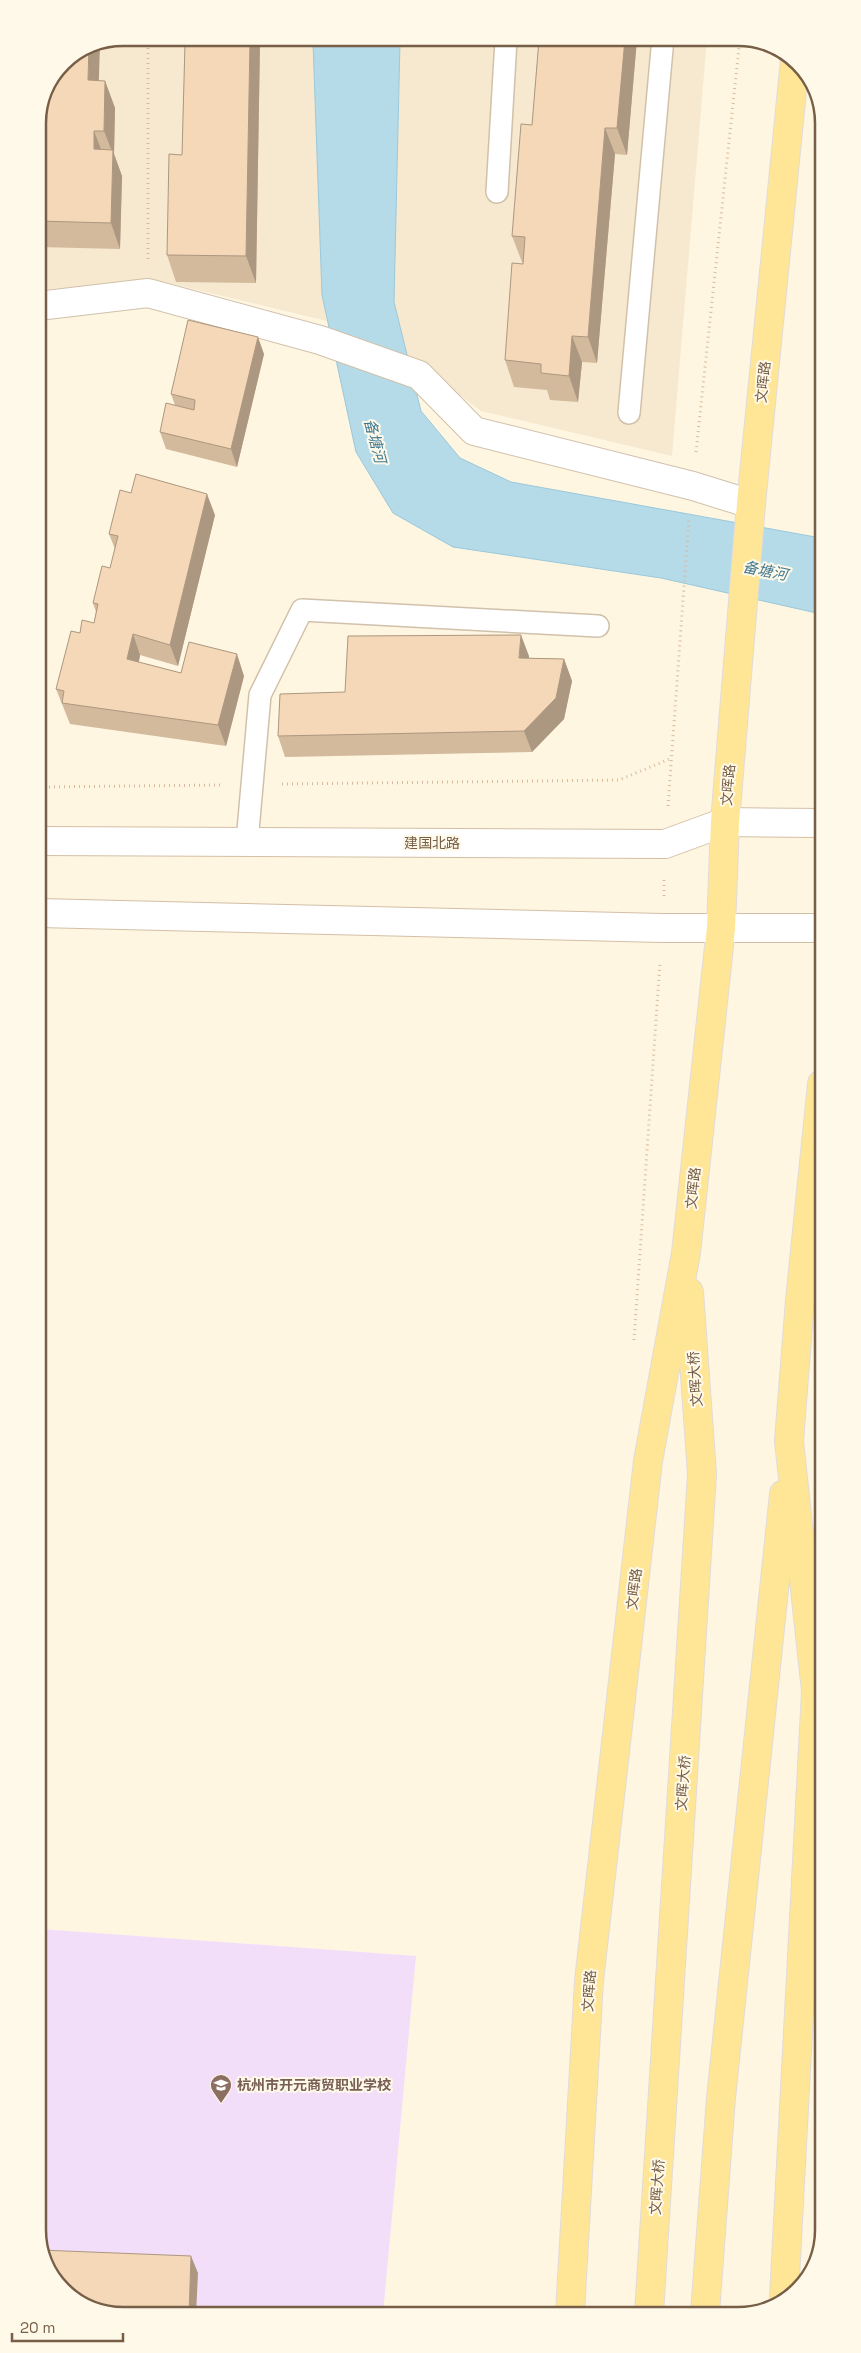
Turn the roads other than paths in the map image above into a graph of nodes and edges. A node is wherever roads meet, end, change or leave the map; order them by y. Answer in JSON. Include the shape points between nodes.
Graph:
{"nodes":[{"id":1,"x":506,"y":46,"type":"edge"},
{"id":2,"x":662,"y":46,"type":"edge"},
{"id":3,"x":794,"y":70,"type":"edge"},
{"id":4,"x":498,"y":192,"type":"dead end"},
{"id":5,"x":46,"y":305,"type":"edge"},
{"id":6,"x":629,"y":413,"type":"dead end"},
{"id":7,"x":751,"y":504,"type":"junction"},
{"id":8,"x":598,"y":626,"type":"dead end"},
{"id":9,"x":725,"y":822,"type":"junction"},
{"id":10,"x":815,"y":823,"type":"edge"},
{"id":11,"x":46,"y":841,"type":"edge"},
{"id":12,"x":247,"y":842,"type":"junction"},
{"id":13,"x":46,"y":913,"type":"edge"},
{"id":14,"x":721,"y":928,"type":"junction"},
{"id":15,"x":815,"y":928,"type":"edge"},
{"id":16,"x":815,"y":1153,"type":"edge"},
{"id":17,"x":686,"y":1253,"type":"junction"},
{"id":18,"x":789,"y":1440,"type":"junction"},
{"id":19,"x":815,"y":1651,"type":"edge"},
{"id":20,"x":815,"y":1775,"type":"edge"},
{"id":21,"x":784,"y":2292,"type":"edge"},
{"id":22,"x":570,"y":2307,"type":"edge"},
{"id":23,"x":649,"y":2307,"type":"edge"},
{"id":24,"x":706,"y":2307,"type":"edge"}],
"edges":[{"from":1,"to":4,"type":"lane"},
{"from":2,"to":6,"type":"lane"},
{"from":3,"to":7,"type":"main road","name":"文晖路"},
{"from":5,"to":7,"type":"main road","via":[[148,293],[320,340],[419,375],[474,431],[692,494]]},
{"from":7,"to":9,"type":"main road","name":"文晖路"},
{"from":8,"to":12,"type":"lane","via":[[302,610],[260,695]]},
{"from":9,"to":10,"type":"main road","name":"建国北路"},
{"from":9,"to":12,"type":"main road","name":"建国北路","via":[[666,844]]},
{"from":9,"to":14,"type":"main road","name":"文晖路"},
{"from":11,"to":12,"type":"main road","name":"建国北路"},
{"from":13,"to":14,"type":"main road"},
{"from":14,"to":15,"type":"main road"},
{"from":14,"to":17,"type":"main road","name":"文晖路"},
{"from":16,"to":18,"type":"main road"},
{"from":17,"to":22,"type":"main road","name":"文晖路","via":[[648,1461],[589,1981]]},
{"from":17,"to":23,"type":"main road","name":"文晖大桥","via":[[702,1474]]},
{"from":18,"to":19,"type":"main road"},
{"from":18,"to":24,"type":"main road","via":[[721,2098]]},
{"from":20,"to":21,"type":"main road"}]}
